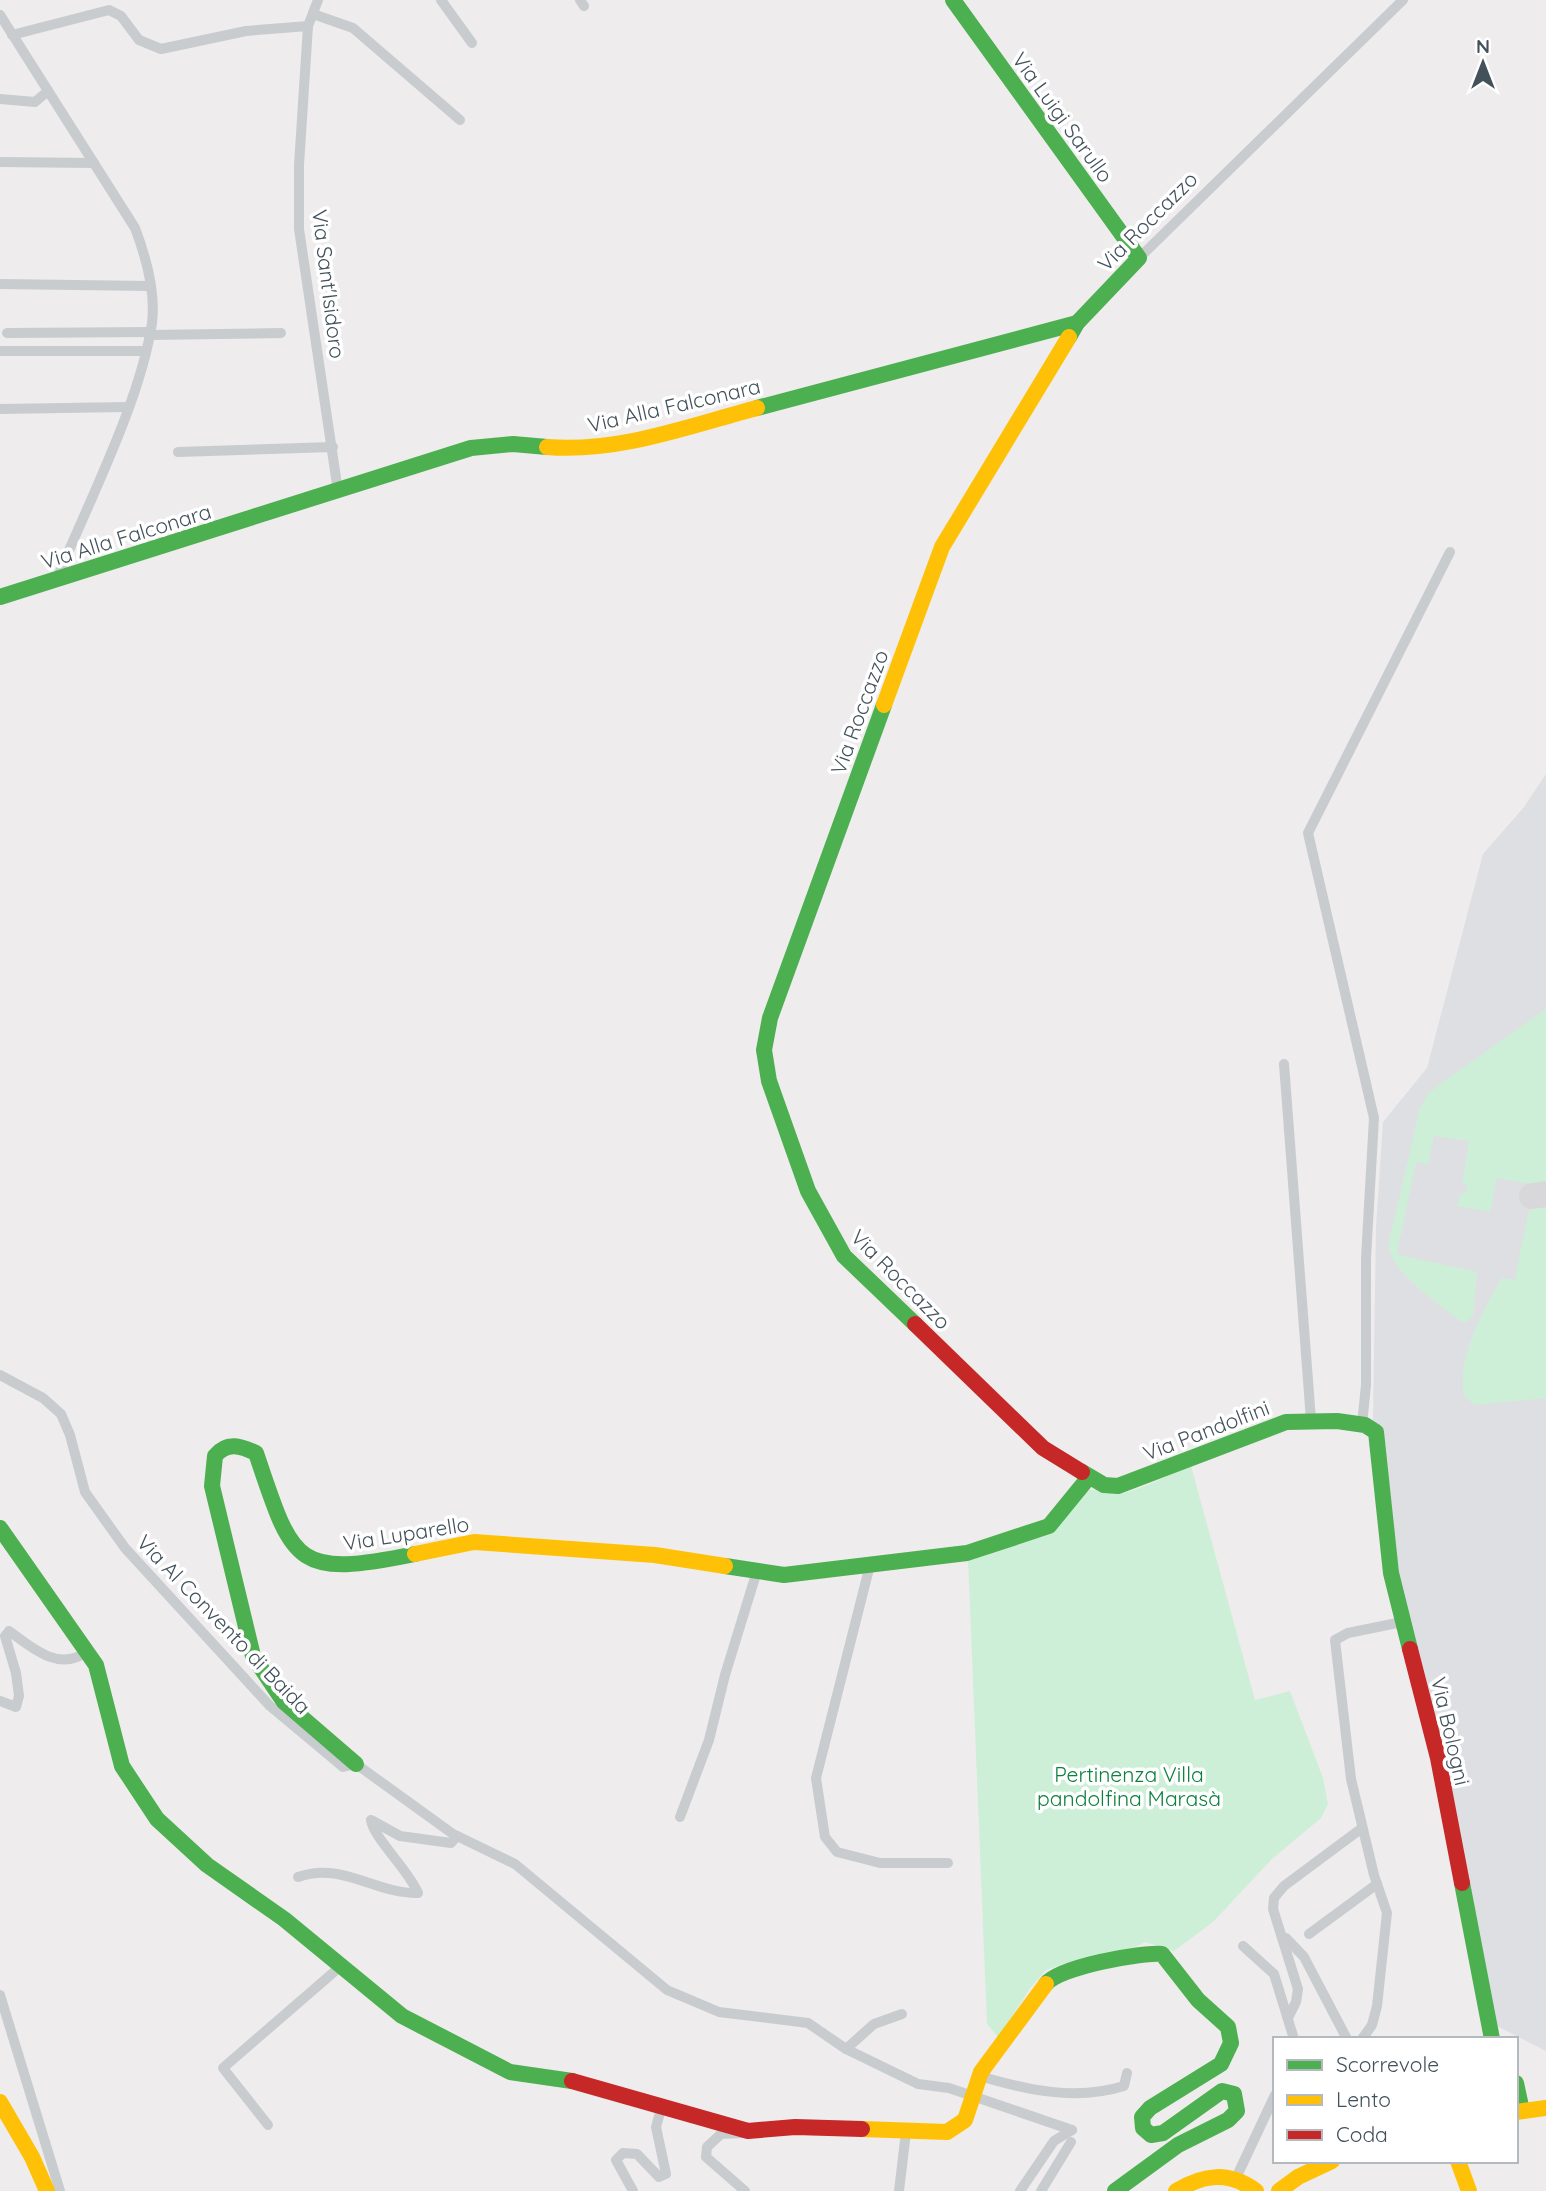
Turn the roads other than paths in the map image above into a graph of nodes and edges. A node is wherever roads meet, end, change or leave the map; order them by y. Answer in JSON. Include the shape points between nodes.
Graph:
{"nodes":[{"id":1,"x":318,"y":0,"type":"edge"},
{"id":2,"x":441,"y":0,"type":"edge"},
{"id":3,"x":953,"y":0,"type":"edge"},
{"id":4,"x":1403,"y":0,"type":"edge"},
{"id":5,"x":313,"y":14,"type":"junction"},
{"id":6,"x":0,"y":15,"type":"edge"},
{"id":7,"x":307,"y":26,"type":"junction"},
{"id":8,"x":12,"y":35,"type":"junction"},
{"id":9,"x":472,"y":43,"type":"dead end"},
{"id":10,"x":48,"y":91,"type":"junction"},
{"id":11,"x":0,"y":99,"type":"edge"},
{"id":12,"x":460,"y":120,"type":"dead end"},
{"id":13,"x":0,"y":162,"type":"edge"},
{"id":14,"x":94,"y":163,"type":"junction"},
{"id":15,"x":1139,"y":258,"type":"junction"},
{"id":16,"x":0,"y":284,"type":"edge"},
{"id":17,"x":150,"y":286,"type":"junction"},
{"id":18,"x":1077,"y":323,"type":"junction"},
{"id":19,"x":7,"y":333,"type":"dead end"},
{"id":20,"x":150,"y":333,"type":"junction"},
{"id":21,"x":281,"y":334,"type":"dead end"},
{"id":22,"x":0,"y":351,"type":"edge"},
{"id":23,"x":146,"y":351,"type":"junction"},
{"id":24,"x":127,"y":407,"type":"junction"},
{"id":25,"x":0,"y":409,"type":"edge"},
{"id":26,"x":333,"y":447,"type":"junction"},
{"id":27,"x":178,"y":452,"type":"dead end"},
{"id":28,"x":338,"y":491,"type":"junction"},
{"id":29,"x":1450,"y":552,"type":"dead end"},
{"id":30,"x":56,"y":581,"type":"junction"},
{"id":31,"x":1,"y":596,"type":"edge"},
{"id":32,"x":1284,"y":1065,"type":"dead end"},
{"id":33,"x":0,"y":1375,"type":"edge"},
{"id":34,"x":1311,"y":1420,"type":"junction"},
{"id":35,"x":1362,"y":1425,"type":"junction"},
{"id":36,"x":1379,"y":1437,"type":"joint"},
{"id":37,"x":1089,"y":1477,"type":"junction"},
{"id":38,"x":0,"y":1528,"type":"edge"},
{"id":39,"x":870,"y":1565,"type":"junction"},
{"id":40,"x":757,"y":1571,"type":"junction"},
{"id":41,"x":1402,"y":1622,"type":"junction"},
{"id":42,"x":86,"y":1652,"type":"junction"},
{"id":43,"x":0,"y":1701,"type":"edge"},
{"id":44,"x":356,"y":1763,"type":"junction"},
{"id":45,"x":680,"y":1817,"type":"dead end"},
{"id":46,"x":1362,"y":1828,"type":"junction"},
{"id":47,"x":457,"y":1836,"type":"junction"},
{"id":48,"x":948,"y":1863,"type":"dead end"},
{"id":49,"x":298,"y":1877,"type":"dead end"},
{"id":50,"x":1377,"y":1884,"type":"junction"},
{"id":51,"x":1282,"y":1934,"type":"junction"},
{"id":52,"x":1310,"y":1934,"type":"dead end"},
{"id":53,"x":1243,"y":1946,"type":"dead end"},
{"id":54,"x":342,"y":1965,"type":"junction"},
{"id":55,"x":0,"y":1995,"type":"edge"},
{"id":56,"x":2,"y":2009,"type":"edge"},
{"id":57,"x":902,"y":2014,"type":"dead end"},
{"id":58,"x":1288,"y":2018,"type":"junction"},
{"id":59,"x":1293,"y":2037,"type":"edge"},
{"id":60,"x":1347,"y":2037,"type":"edge"},
{"id":61,"x":1364,"y":2037,"type":"edge"},
{"id":62,"x":1490,"y":2037,"type":"edge"},
{"id":63,"x":846,"y":2049,"type":"junction"},
{"id":64,"x":1128,"y":2073,"type":"dead end"},
{"id":65,"x":980,"y":2076,"type":"junction"},
{"id":66,"x":973,"y":2097,"type":"junction"},
{"id":67,"x":1273,"y":2099,"type":"edge"},
{"id":68,"x":0,"y":2102,"type":"edge"},
{"id":69,"x":1546,"y":2108,"type":"edge"},
{"id":70,"x":661,"y":2109,"type":"junction"},
{"id":71,"x":1519,"y":2111,"type":"edge"},
{"id":72,"x":268,"y":2125,"type":"dead end"},
{"id":73,"x":748,"y":2131,"type":"junction"},
{"id":74,"x":906,"y":2132,"type":"junction"},
{"id":75,"x":1071,"y":2136,"type":"junction"},
{"id":76,"x":1328,"y":2163,"type":"edge"},
{"id":77,"x":1459,"y":2163,"type":"edge"},
{"id":78,"x":1236,"y":2178,"type":"junction"},
{"id":79,"x":47,"y":2191,"type":"edge"},
{"id":80,"x":60,"y":2191,"type":"edge"},
{"id":81,"x":633,"y":2191,"type":"edge"},
{"id":82,"x":745,"y":2191,"type":"edge"},
{"id":83,"x":899,"y":2191,"type":"edge"},
{"id":84,"x":1020,"y":2191,"type":"edge"},
{"id":85,"x":1041,"y":2191,"type":"edge"},
{"id":86,"x":1115,"y":2191,"type":"edge"},
{"id":87,"x":1176,"y":2191,"type":"edge"},
{"id":88,"x":1256,"y":2191,"type":"edge"},
{"id":89,"x":1279,"y":2191,"type":"edge"},
{"id":90,"x":1469,"y":2191,"type":"edge"}],
"edges":[{"from":1,"to":5,"type":"street","name":"Via Sant'Isidoro"},
{"from":2,"to":9,"type":"street"},
{"from":3,"to":15,"type":"street","name":"Via Luigi Sarullo"},
{"from":4,"to":15,"type":"street","name":"Via Roccazzo"},
{"from":5,"to":7,"type":"street","name":"Via Sant'Isidoro"},
{"from":5,"to":12,"type":"street","via":[[353,28]]},
{"from":6,"to":8,"type":"street"},
{"from":7,"to":8,"type":"street","via":[[246,31],[161,49],[139,40],[121,16],[110,10]]},
{"from":7,"to":26,"type":"street","name":"Via Sant'Isidoro","via":[[299,229]]},
{"from":8,"to":10,"type":"street"},
{"from":10,"to":11,"type":"street","via":[[35,102]]},
{"from":10,"to":14,"type":"street"},
{"from":13,"to":14,"type":"street"},
{"from":14,"to":17,"type":"street","via":[[135,228]]},
{"from":15,"to":18,"type":"street","name":"Via Roccazzo"},
{"from":16,"to":17,"type":"street"},
{"from":17,"to":20,"type":"street"},
{"from":18,"to":28,"type":"street","name":"Via Alla Falconara","via":[[638,440],[574,449],[513,444],[471,448]]},
{"from":18,"to":37,"type":"street","name":"Via Roccazzo","via":[[942,547],[764,1040],[772,1093],[830,1238],[1043,1448]]},
{"from":19,"to":20,"type":"street"},
{"from":20,"to":21,"type":"street"},
{"from":20,"to":23,"type":"street"},
{"from":22,"to":23,"type":"street"},
{"from":23,"to":24,"type":"street"},
{"from":24,"to":25,"type":"street"},
{"from":24,"to":30,"type":"street"},
{"from":26,"to":27,"type":"street"},
{"from":26,"to":28,"type":"street","name":"Via Sant'Isidoro"},
{"from":28,"to":30,"type":"street","name":"Via Alla Falconara"},
{"from":29,"to":35,"type":"street","via":[[1308,834],[1374,1118]]},
{"from":30,"to":31,"type":"street","name":"Via Alla Falconara"},
{"from":32,"to":34,"type":"street"},
{"from":33,"to":44,"type":"street","name":"Via Al Convento di Baida","via":[[43,1398],[61,1414],[85,1492],[125,1548],[270,1706],[343,1767]]},
{"from":34,"to":35,"type":"street","name":"Via Pandolfini"},
{"from":34,"to":37,"type":"street","name":"Via Pandolfini","via":[[1286,1422],[1118,1486]]},
{"from":35,"to":36,"type":"street","name":"Via Pandolfini","via":[[1372,1427]]},
{"from":36,"to":41,"type":"street","name":"Via Bologni","via":[[1391,1573]]},
{"from":37,"to":39,"type":"street","name":"Via Luparello","via":[[1049,1526],[1028,1535],[967,1553]]},
{"from":38,"to":42,"type":"street"},
{"from":39,"to":40,"type":"street","name":"Via Luparello","via":[[784,1575]]},
{"from":39,"to":48,"type":"street","via":[[816,1778],[825,1837],[837,1852],[880,1863]]},
{"from":40,"to":44,"type":"street","name":"Via Luparello","via":[[655,1555],[487,1542],[361,1565],[327,1564],[300,1553],[282,1529],[256,1453],[233,1446],[220,1449],[209,1466],[212,1486],[260,1674],[274,1694]]},
{"from":40,"to":45,"type":"street","via":[[709,1740]]},
{"from":41,"to":46,"type":"street","via":[[1335,1640],[1349,1767]]},
{"from":41,"to":62,"type":"street","name":"Via Bologni","via":[[1438,1758]]},
{"from":42,"to":43,"type":"street","via":[[76,1659],[56,1660],[9,1631],[5,1636],[19,1696],[16,1707]]},
{"from":42,"to":54,"type":"street","via":[[96,1665],[122,1766],[157,1819],[207,1865]]},
{"from":44,"to":47,"type":"street","name":"Via Al Convento di Baida"},
{"from":46,"to":50,"type":"street"},
{"from":46,"to":51,"type":"street","via":[[1273,1898]]},
{"from":47,"to":49,"type":"street","via":[[451,1843],[400,1836],[371,1820],[418,1893],[402,1894],[325,1870]]},
{"from":47,"to":63,"type":"street","name":"Via Al Convento di Baida","via":[[515,1864],[667,1990],[719,2012],[808,2023]]},
{"from":50,"to":52,"type":"street"},
{"from":50,"to":61,"type":"street","via":[[1387,1913],[1372,2025]]},
{"from":51,"to":58,"type":"street","via":[[1298,1989]]},
{"from":51,"to":60,"type":"street","via":[[1304,1957]]},
{"from":53,"to":58,"type":"street","via":[[1273,1974]]},
{"from":54,"to":70,"type":"street","via":[[402,2016],[510,2072],[576,2082]]},
{"from":54,"to":72,"type":"street","via":[[223,2068]]},
{"from":55,"to":56,"type":"street"},
{"from":56,"to":80,"type":"street"},
{"from":57,"to":63,"type":"street","via":[[874,2024]]},
{"from":58,"to":59,"type":"street"},
{"from":63,"to":66,"type":"street","name":"Via Al Convento di Baida","via":[[918,2084]]},
{"from":64,"to":65,"type":"street","via":[[1124,2087],[1108,2091],[1037,2092]]},
{"from":65,"to":66,"type":"street"},
{"from":65,"to":86,"type":"street","via":[[1040,1990],[1060,1973],[1145,1952],[1168,1959],[1198,2000],[1228,2027],[1231,2043],[1221,2064],[1150,2108],[1142,2117],[1143,2127],[1151,2135],[1163,2133],[1222,2091],[1234,2094],[1237,2111],[1178,2145]]},
{"from":66,"to":74,"type":"street","via":[[965,2120],[947,2132]]},
{"from":66,"to":75,"type":"street","name":"Via Al Convento di Baida"},
{"from":67,"to":78,"type":"street"},
{"from":68,"to":79,"type":"street"},
{"from":69,"to":71,"type":"street"},
{"from":70,"to":73,"type":"street"},
{"from":70,"to":81,"type":"street","via":[[656,2127],[666,2174],[659,2177],[637,2154],[623,2153],[616,2160]]},
{"from":73,"to":74,"type":"street","via":[[795,2127]]},
{"from":73,"to":82,"type":"street","via":[[721,2134],[707,2147],[706,2157]]},
{"from":74,"to":83,"type":"street"},
{"from":75,"to":84,"type":"street","via":[[1054,2141]]},
{"from":75,"to":85,"type":"street"},
{"from":76,"to":89,"type":"street"},
{"from":77,"to":90,"type":"street"},
{"from":78,"to":87,"type":"street","via":[[1205,2176]]},
{"from":78,"to":88,"type":"street"}]}
